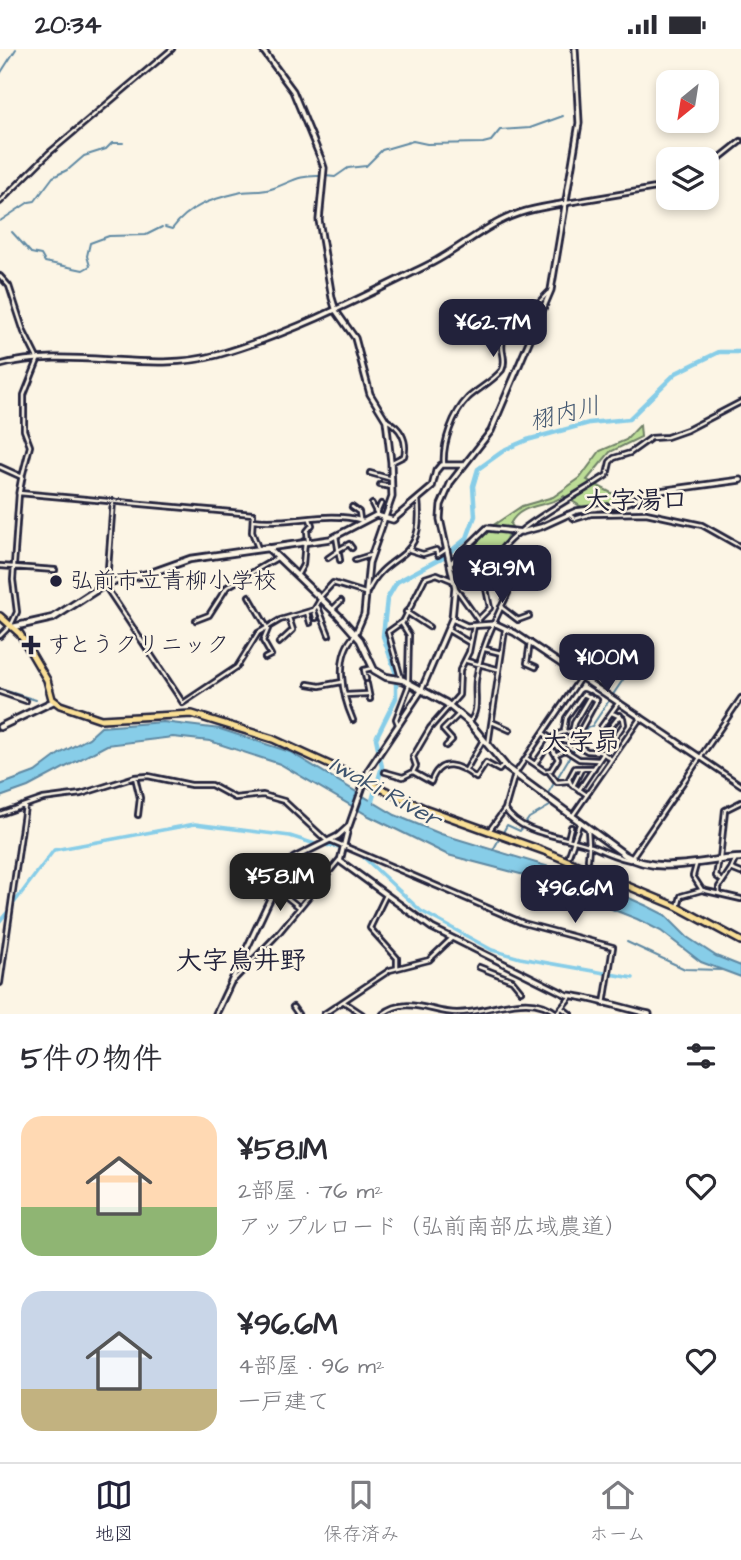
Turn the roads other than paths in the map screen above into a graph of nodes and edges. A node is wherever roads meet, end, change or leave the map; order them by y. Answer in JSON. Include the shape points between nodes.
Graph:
{"nodes":[{"id":1,"x":172,"y":49,"type":"edge"},
{"id":2,"x":262,"y":49,"type":"edge"},
{"id":3,"x":575,"y":49,"type":"edge"},
{"id":4,"x":741,"y":141,"type":"edge"},
{"id":5,"x":719,"y":158,"type":"edge"},
{"id":6,"x":656,"y":188,"type":"edge"},
{"id":7,"x":0,"y":202,"type":"edge"},
{"id":8,"x":567,"y":204,"type":"junction"},
{"id":9,"x":0,"y":276,"type":"edge"},
{"id":10,"x":551,"y":290,"type":"junction"},
{"id":11,"x":335,"y":309,"type":"junction"},
{"id":12,"x":38,"y":360,"type":"junction"},
{"id":13,"x":0,"y":365,"type":"edge"},
{"id":14,"x":741,"y":402,"type":"edge"},
{"id":15,"x":386,"y":420,"type":"junction"},
{"id":16,"x":391,"y":462,"type":"junction"},
{"id":17,"x":444,"y":465,"type":"junction"},
{"id":18,"x":465,"y":465,"type":"junction"},
{"id":19,"x":0,"y":467,"type":"edge"},
{"id":20,"x":370,"y":473,"type":"dead end"},
{"id":21,"x":22,"y":477,"type":"junction"},
{"id":22,"x":392,"y":479,"type":"junction"},
{"id":23,"x":741,"y":480,"type":"edge"},
{"id":24,"x":380,"y":485,"type":"dead end"},
{"id":25,"x":392,"y":487,"type":"junction"},
{"id":26,"x":19,"y":493,"type":"junction"},
{"id":27,"x":418,"y":500,"type":"junction"},
{"id":28,"x":113,"y":501,"type":"junction"},
{"id":29,"x":372,"y":504,"type":"dead end"},
{"id":30,"x":381,"y":504,"type":"dead end"},
{"id":31,"x":352,"y":507,"type":"dead end"},
{"id":32,"x":376,"y":514,"type":"junction"},
{"id":33,"x":568,"y":514,"type":"junction"},
{"id":34,"x":385,"y":516,"type":"junction"},
{"id":35,"x":310,"y":519,"type":"junction"},
{"id":36,"x":253,"y":520,"type":"junction"},
{"id":37,"x":361,"y":520,"type":"junction"},
{"id":38,"x":522,"y":532,"type":"junction"},
{"id":39,"x":337,"y":536,"type":"junction"},
{"id":40,"x":307,"y":541,"type":"junction"},
{"id":41,"x":741,"y":547,"type":"edge"},
{"id":42,"x":268,"y":548,"type":"junction"},
{"id":43,"x":352,"y":548,"type":"dead end"},
{"id":44,"x":259,"y":550,"type":"junction"},
{"id":45,"x":410,"y":550,"type":"junction"},
{"id":46,"x":447,"y":550,"type":"junction"},
{"id":47,"x":338,"y":551,"type":"junction"},
{"id":48,"x":372,"y":555,"type":"junction"},
{"id":49,"x":277,"y":558,"type":"junction"},
{"id":50,"x":328,"y":558,"type":"dead end"},
{"id":51,"x":340,"y":560,"type":"dead end"},
{"id":52,"x":355,"y":560,"type":"dead end"},
{"id":53,"x":450,"y":561,"type":"junction"},
{"id":54,"x":0,"y":566,"type":"edge"},
{"id":55,"x":16,"y":567,"type":"junction"},
{"id":56,"x":55,"y":570,"type":"dead end"},
{"id":57,"x":499,"y":572,"type":"junction"},
{"id":58,"x":296,"y":577,"type":"junction"},
{"id":59,"x":454,"y":581,"type":"junction"},
{"id":60,"x":106,"y":584,"type":"junction"},
{"id":61,"x":455,"y":587,"type":"junction"},
{"id":62,"x":365,"y":594,"type":"junction"},
{"id":63,"x":249,"y":596,"type":"dead end"},
{"id":64,"x":319,"y":599,"type":"junction"},
{"id":65,"x":341,"y":601,"type":"dead end"},
{"id":66,"x":318,"y":607,"type":"junction"},
{"id":67,"x":501,"y":607,"type":"junction"},
{"id":68,"x":314,"y":610,"type":"junction"},
{"id":69,"x":334,"y":610,"type":"junction"},
{"id":70,"x":307,"y":612,"type":"junction"},
{"id":71,"x":406,"y":613,"type":"junction"},
{"id":72,"x":0,"y":616,"type":"edge"},
{"id":73,"x":529,"y":616,"type":"dead end"},
{"id":74,"x":289,"y":618,"type":"junction"},
{"id":75,"x":316,"y":618,"type":"dead end"},
{"id":76,"x":452,"y":619,"type":"junction"},
{"id":77,"x":197,"y":621,"type":"dead end"},
{"id":78,"x":310,"y":622,"type":"dead end"},
{"id":79,"x":402,"y":622,"type":"junction"},
{"id":80,"x":477,"y":623,"type":"junction"},
{"id":81,"x":494,"y":624,"type":"junction"},
{"id":82,"x":12,"y":626,"type":"junction"},
{"id":83,"x":429,"y":627,"type":"dead end"},
{"id":84,"x":268,"y":629,"type":"junction"},
{"id":85,"x":448,"y":630,"type":"junction"},
{"id":86,"x":505,"y":630,"type":"junction"},
{"id":87,"x":329,"y":635,"type":"dead end"},
{"id":88,"x":355,"y":635,"type":"junction"},
{"id":89,"x":0,"y":636,"type":"edge"},
{"id":90,"x":530,"y":642,"type":"junction"},
{"id":91,"x":279,"y":643,"type":"dead end"},
{"id":92,"x":470,"y":643,"type":"junction"},
{"id":93,"x":485,"y":649,"type":"junction"},
{"id":94,"x":501,"y":653,"type":"junction"},
{"id":95,"x":265,"y":658,"type":"dead end"},
{"id":96,"x":465,"y":661,"type":"junction"},
{"id":97,"x":479,"y":667,"type":"junction"},
{"id":98,"x":536,"y":667,"type":"dead end"},
{"id":99,"x":372,"y":668,"type":"junction"},
{"id":100,"x":497,"y":669,"type":"junction"},
{"id":101,"x":582,"y":677,"type":"junction"},
{"id":102,"x":400,"y":679,"type":"junction"},
{"id":103,"x":342,"y":682,"type":"junction"},
{"id":104,"x":409,"y":683,"type":"junction"},
{"id":105,"x":308,"y":684,"type":"dead end"},
{"id":106,"x":421,"y":691,"type":"junction"},
{"id":107,"x":0,"y":692,"type":"edge"},
{"id":108,"x":367,"y":694,"type":"junction"},
{"id":109,"x":345,"y":695,"type":"junction"},
{"id":110,"x":590,"y":696,"type":"junction"},
{"id":111,"x":741,"y":698,"type":"edge"},
{"id":112,"x":370,"y":699,"type":"dead end"},
{"id":113,"x":26,"y":701,"type":"dead end"},
{"id":114,"x":54,"y":701,"type":"junction"},
{"id":115,"x":619,"y":702,"type":"junction"},
{"id":116,"x":452,"y":707,"type":"junction"},
{"id":117,"x":460,"y":713,"type":"junction"},
{"id":118,"x":612,"y":713,"type":"junction"},
{"id":119,"x":620,"y":715,"type":"junction"},
{"id":120,"x":640,"y":717,"type":"junction"},
{"id":121,"x":353,"y":720,"type":"dead end"},
{"id":122,"x":469,"y":722,"type":"junction"},
{"id":123,"x":492,"y":723,"type":"junction"},
{"id":124,"x":398,"y":724,"type":"junction"},
{"id":125,"x":0,"y":727,"type":"edge"},
{"id":126,"x":510,"y":730,"type":"dead end"},
{"id":127,"x":565,"y":730,"type":"junction"},
{"id":128,"x":574,"y":731,"type":"junction"},
{"id":129,"x":543,"y":733,"type":"junction"},
{"id":130,"x":601,"y":737,"type":"junction"},
{"id":131,"x":552,"y":739,"type":"junction"},
{"id":132,"x":483,"y":740,"type":"junction"},
{"id":133,"x":570,"y":741,"type":"junction"},
{"id":134,"x":549,"y":744,"type":"junction"},
{"id":135,"x":488,"y":745,"type":"junction"},
{"id":136,"x":446,"y":746,"type":"dead end"},
{"id":137,"x":604,"y":746,"type":"junction"},
{"id":138,"x":557,"y":754,"type":"junction"},
{"id":139,"x":603,"y":754,"type":"junction"},
{"id":140,"x":526,"y":758,"type":"junction"},
{"id":141,"x":701,"y":758,"type":"junction"},
{"id":142,"x":579,"y":759,"type":"junction"},
{"id":143,"x":611,"y":759,"type":"junction"},
{"id":144,"x":599,"y":760,"type":"junction"},
{"id":145,"x":535,"y":764,"type":"junction"},
{"id":146,"x":505,"y":767,"type":"junction"},
{"id":147,"x":580,"y":767,"type":"junction"},
{"id":148,"x":594,"y":768,"type":"junction"},
{"id":149,"x":466,"y":770,"type":"junction"},
{"id":150,"x":385,"y":772,"type":"dead end"},
{"id":151,"x":413,"y":772,"type":"junction"},
{"id":152,"x":549,"y":772,"type":"junction"},
{"id":153,"x":515,"y":775,"type":"junction"},
{"id":154,"x":135,"y":777,"type":"junction"},
{"id":155,"x":512,"y":781,"type":"junction"},
{"id":156,"x":569,"y":781,"type":"junction"},
{"id":157,"x":364,"y":782,"type":"junction"},
{"id":158,"x":741,"y":785,"type":"edge"},
{"id":159,"x":573,"y":786,"type":"junction"},
{"id":160,"x":579,"y":790,"type":"junction"},
{"id":161,"x":587,"y":796,"type":"junction"},
{"id":162,"x":741,"y":802,"type":"edge"},
{"id":163,"x":25,"y":806,"type":"junction"},
{"id":164,"x":505,"y":809,"type":"junction"},
{"id":165,"x":0,"y":814,"type":"edge"},
{"id":166,"x":138,"y":815,"type":"dead end"},
{"id":167,"x":572,"y":816,"type":"junction"},
{"id":168,"x":580,"y":822,"type":"junction"},
{"id":169,"x":349,"y":826,"type":"junction"},
{"id":170,"x":571,"y":827,"type":"dead end"},
{"id":171,"x":589,"y":828,"type":"junction"},
{"id":172,"x":489,"y":831,"type":"junction"},
{"id":173,"x":568,"y":839,"type":"junction"},
{"id":174,"x":574,"y":841,"type":"junction"},
{"id":175,"x":326,"y":842,"type":"junction"},
{"id":176,"x":344,"y":845,"type":"junction"},
{"id":177,"x":589,"y":846,"type":"junction"},
{"id":178,"x":569,"y":855,"type":"dead end"},
{"id":179,"x":738,"y":858,"type":"edge"},
{"id":180,"x":632,"y":859,"type":"junction"},
{"id":181,"x":719,"y":859,"type":"junction"},
{"id":182,"x":339,"y":860,"type":"junction"},
{"id":183,"x":588,"y":860,"type":"dead end"},
{"id":184,"x":697,"y":862,"type":"junction"},
{"id":185,"x":731,"y":869,"type":"junction"},
{"id":186,"x":741,"y":873,"type":"edge"},
{"id":187,"x":722,"y":881,"type":"junction"},
{"id":188,"x":274,"y":887,"type":"junction"},
{"id":189,"x":702,"y":890,"type":"junction"},
{"id":190,"x":719,"y":894,"type":"junction"},
{"id":191,"x":386,"y":895,"type":"junction"},
{"id":192,"x":741,"y":899,"type":"edge"},
{"id":193,"x":299,"y":907,"type":"junction"},
{"id":194,"x":678,"y":907,"type":"junction"},
{"id":195,"x":452,"y":939,"type":"junction"},
{"id":196,"x":741,"y":941,"type":"edge"},
{"id":197,"x":480,"y":967,"type":"dead end"},
{"id":198,"x":397,"y":968,"type":"junction"},
{"id":199,"x":517,"y":971,"type":"junction"},
{"id":200,"x":512,"y":980,"type":"junction"},
{"id":201,"x":0,"y":983,"type":"edge"},
{"id":202,"x":230,"y":983,"type":"junction"},
{"id":203,"x":521,"y":991,"type":"dead end"},
{"id":204,"x":570,"y":996,"type":"junction"},
{"id":205,"x":344,"y":1002,"type":"junction"},
{"id":206,"x":604,"y":1004,"type":"junction"},
{"id":207,"x":293,"y":1007,"type":"dead end"},
{"id":208,"x":562,"y":1008,"type":"junction"},
{"id":209,"x":216,"y":1014,"type":"edge"},
{"id":210,"x":298,"y":1014,"type":"edge"},
{"id":211,"x":324,"y":1014,"type":"edge"},
{"id":212,"x":362,"y":1014,"type":"edge"},
{"id":213,"x":383,"y":1014,"type":"edge"},
{"id":214,"x":557,"y":1014,"type":"edge"},
{"id":215,"x":569,"y":1014,"type":"edge"},
{"id":216,"x":649,"y":1014,"type":"edge"}],
"edges":[{"from":1,"to":7,"type":"street","via":[[49,153]]},
{"from":2,"to":11,"type":"street","via":[[293,92],[324,168],[319,221]]},
{"from":3,"to":8,"type":"street","via":[[579,123]]},
{"from":4,"to":5,"type":"street"},
{"from":6,"to":8,"type":"street"},
{"from":8,"to":10,"type":"street"},
{"from":8,"to":11,"type":"street","via":[[511,216],[444,257]]},
{"from":9,"to":12,"type":"street","via":[[9,285]]},
{"from":10,"to":17,"type":"street","via":[[504,338],[502,370],[454,417]]},
{"from":10,"to":18,"type":"street","via":[[496,421]]},
{"from":11,"to":12,"type":"street","via":[[283,332],[201,358]]},
{"from":11,"to":15,"type":"street","via":[[355,338],[370,394]]},
{"from":12,"to":13,"type":"street"},
{"from":12,"to":21,"type":"street","via":[[24,395],[24,430],[30,446]]},
{"from":14,"to":38,"type":"street","via":[[687,430],[651,438],[614,458],[607,475]]},
{"from":15,"to":16,"type":"street"},
{"from":15,"to":16,"type":"street","via":[[406,442],[404,456]]},
{"from":16,"to":22,"type":"street"},
{"from":17,"to":18,"type":"street"},
{"from":17,"to":27,"type":"street"},
{"from":18,"to":46,"type":"street","via":[[441,505]]},
{"from":19,"to":21,"type":"street"},
{"from":20,"to":22,"type":"street"},
{"from":21,"to":26,"type":"street"},
{"from":22,"to":25,"type":"street"},
{"from":23,"to":33,"type":"street","via":[[652,492],[621,505]]},
{"from":24,"to":25,"type":"street"},
{"from":25,"to":34,"type":"street"},
{"from":26,"to":28,"type":"street"},
{"from":26,"to":55,"type":"street"},
{"from":27,"to":34,"type":"street","via":[[393,520]]},
{"from":27,"to":45,"type":"street","via":[[419,528]]},
{"from":28,"to":36,"type":"street","via":[[253,514]]},
{"from":28,"to":60,"type":"street"},
{"from":29,"to":32,"type":"street"},
{"from":30,"to":32,"type":"street"},
{"from":31,"to":37,"type":"street"},
{"from":32,"to":34,"type":"street"},
{"from":32,"to":37,"type":"street"},
{"from":33,"to":38,"type":"street"},
{"from":33,"to":41,"type":"street","via":[[575,519],[591,514],[646,513],[702,525]]},
{"from":34,"to":48,"type":"street"},
{"from":35,"to":36,"type":"street"},
{"from":35,"to":37,"type":"street"},
{"from":35,"to":40,"type":"street"},
{"from":36,"to":44,"type":"street"},
{"from":37,"to":39,"type":"street"},
{"from":38,"to":53,"type":"street","via":[[487,528]]},
{"from":38,"to":57,"type":"street","via":[[500,548],[494,561]]},
{"from":39,"to":40,"type":"street"},
{"from":39,"to":47,"type":"street"},
{"from":40,"to":42,"type":"street"},
{"from":40,"to":58,"type":"street"},
{"from":42,"to":44,"type":"main road"},
{"from":42,"to":49,"type":"main road"},
{"from":43,"to":47,"type":"street","via":[[349,544]]},
{"from":44,"to":60,"type":"main road","via":[[190,559]]},
{"from":45,"to":46,"type":"street","via":[[419,554],[436,550],[438,555]]},
{"from":45,"to":62,"type":"street","via":[[376,577]]},
{"from":46,"to":53,"type":"street"},
{"from":47,"to":50,"type":"street"},
{"from":47,"to":51,"type":"street"},
{"from":48,"to":52,"type":"street"},
{"from":48,"to":62,"type":"street"},
{"from":49,"to":58,"type":"main road"},
{"from":49,"to":77,"type":"street","via":[[228,587],[209,615]]},
{"from":53,"to":59,"type":"street"},
{"from":54,"to":55,"type":"street"},
{"from":55,"to":56,"type":"street"},
{"from":55,"to":82,"type":"street","via":[[17,613]]},
{"from":57,"to":67,"type":"street","via":[[509,589]]},
{"from":57,"to":80,"type":"street","via":[[485,584],[490,608]]},
{"from":58,"to":64,"type":"main road"},
{"from":59,"to":61,"type":"street"},
{"from":59,"to":71,"type":"street","via":[[437,574],[425,577]]},
{"from":60,"to":82,"type":"main road","via":[[53,618]]},
{"from":60,"to":84,"type":"street","via":[[183,703],[237,667],[254,636]]},
{"from":61,"to":76,"type":"street"},
{"from":61,"to":80,"type":"street"},
{"from":62,"to":64,"type":"street","via":[[334,583]]},
{"from":62,"to":88,"type":"street","via":[[363,619]]},
{"from":63,"to":84,"type":"street"},
{"from":64,"to":66,"type":"street"},
{"from":64,"to":69,"type":"main road"},
{"from":65,"to":69,"type":"street"},
{"from":66,"to":68,"type":"street"},
{"from":66,"to":87,"type":"street"},
{"from":67,"to":73,"type":"street","via":[[518,619]]},
{"from":67,"to":81,"type":"street"},
{"from":68,"to":70,"type":"street"},
{"from":68,"to":75,"type":"street"},
{"from":69,"to":88,"type":"main road"},
{"from":70,"to":74,"type":"street"},
{"from":70,"to":78,"type":"street"},
{"from":71,"to":79,"type":"street"},
{"from":71,"to":83,"type":"street"},
{"from":72,"to":82,"type":"main road"},
{"from":74,"to":84,"type":"street"},
{"from":74,"to":91,"type":"street","via":[[293,630]]},
{"from":76,"to":80,"type":"street","via":[[462,625]]},
{"from":76,"to":85,"type":"street"},
{"from":79,"to":102,"type":"street","via":[[388,632]]},
{"from":79,"to":104,"type":"street","via":[[409,635]]},
{"from":80,"to":81,"type":"street"},
{"from":80,"to":92,"type":"street"},
{"from":81,"to":86,"type":"street"},
{"from":81,"to":93,"type":"street"},
{"from":82,"to":89,"type":"street"},
{"from":82,"to":114,"type":"main road","via":[[47,680]]},
{"from":84,"to":95,"type":"street","via":[[263,641],[271,655]]},
{"from":85,"to":92,"type":"street"},
{"from":85,"to":106,"type":"street"},
{"from":86,"to":90,"type":"street"},
{"from":86,"to":94,"type":"street"},
{"from":88,"to":99,"type":"main road"},
{"from":88,"to":103,"type":"street","via":[[344,649]]},
{"from":90,"to":98,"type":"street","via":[[527,663]]},
{"from":90,"to":101,"type":"street"},
{"from":92,"to":96,"type":"street"},
{"from":93,"to":94,"type":"street"},
{"from":93,"to":97,"type":"street"},
{"from":94,"to":100,"type":"street"},
{"from":96,"to":97,"type":"street"},
{"from":96,"to":116,"type":"street"},
{"from":97,"to":100,"type":"street"},
{"from":97,"to":122,"type":"street","via":[[476,715]]},
{"from":99,"to":102,"type":"main road"},
{"from":99,"to":108,"type":"street","via":[[364,670]]},
{"from":100,"to":123,"type":"street"},
{"from":101,"to":115,"type":"street"},
{"from":101,"to":129,"type":"street"},
{"from":102,"to":104,"type":"main road"},
{"from":103,"to":105,"type":"street"},
{"from":103,"to":109,"type":"street"},
{"from":104,"to":106,"type":"main road"},
{"from":104,"to":124,"type":"street"},
{"from":106,"to":116,"type":"main road"},
{"from":106,"to":124,"type":"street"},
{"from":107,"to":113,"type":"street"},
{"from":108,"to":109,"type":"street"},
{"from":108,"to":112,"type":"street"},
{"from":109,"to":121,"type":"street"},
{"from":110,"to":127,"type":"street","via":[[581,696],[566,718]]},
{"from":110,"to":128,"type":"street"},
{"from":110,"to":128,"type":"street","via":[[597,700],[581,729]]},
{"from":111,"to":141,"type":"street"},
{"from":114,"to":125,"type":"main road"},
{"from":114,"to":157,"type":"main road","via":[[101,719],[198,715],[289,745]]},
{"from":115,"to":118,"type":"street"},
{"from":115,"to":120,"type":"street"},
{"from":116,"to":117,"type":"main road"},
{"from":116,"to":151,"type":"street","via":[[430,728],[413,757]]},
{"from":117,"to":122,"type":"main road"},
{"from":117,"to":136,"type":"street","via":[[443,730],[452,740]]},
{"from":118,"to":119,"type":"street"},
{"from":118,"to":130,"type":"street","via":[[601,727]]},
{"from":119,"to":130,"type":"street"},
{"from":119,"to":137,"type":"street","via":[[624,724]]},
{"from":120,"to":141,"type":"street"},
{"from":120,"to":143,"type":"street"},
{"from":122,"to":132,"type":"main road"},
{"from":123,"to":126,"type":"street"},
{"from":123,"to":135,"type":"street"},
{"from":124,"to":157,"type":"street"},
{"from":127,"to":128,"type":"street"},
{"from":127,"to":131,"type":"street"},
{"from":128,"to":133,"type":"street"},
{"from":129,"to":131,"type":"street"},
{"from":129,"to":140,"type":"street"},
{"from":130,"to":137,"type":"street"},
{"from":131,"to":133,"type":"street"},
{"from":131,"to":134,"type":"street"},
{"from":132,"to":135,"type":"main road"},
{"from":132,"to":149,"type":"street"},
{"from":133,"to":139,"type":"street"},
{"from":134,"to":138,"type":"street"},
{"from":134,"to":145,"type":"street"},
{"from":135,"to":146,"type":"main road"},
{"from":137,"to":139,"type":"street"},
{"from":138,"to":142,"type":"street","via":[[565,750]]},
{"from":138,"to":152,"type":"street"},
{"from":139,"to":143,"type":"street"},
{"from":139,"to":144,"type":"street"},
{"from":140,"to":145,"type":"street"},
{"from":140,"to":153,"type":"street"},
{"from":141,"to":158,"type":"street"},
{"from":141,"to":180,"type":"street"},
{"from":142,"to":144,"type":"street"},
{"from":142,"to":147,"type":"street"},
{"from":143,"to":161,"type":"street"},
{"from":144,"to":148,"type":"street"},
{"from":145,"to":152,"type":"street"},
{"from":146,"to":149,"type":"street","via":[[499,770],[486,763],[476,778]]},
{"from":146,"to":153,"type":"main road"},
{"from":146,"to":155,"type":"street"},
{"from":147,"to":148,"type":"street"},
{"from":147,"to":156,"type":"street"},
{"from":147,"to":159,"type":"street"},
{"from":148,"to":160,"type":"street"},
{"from":149,"to":151,"type":"street","via":[[443,765],[431,782]]},
{"from":150,"to":151,"type":"street","via":[[402,777]]},
{"from":152,"to":156,"type":"street","via":[[554,781]]},
{"from":153,"to":155,"type":"street"},
{"from":153,"to":167,"type":"main road"},
{"from":154,"to":163,"type":"street","via":[[81,795]]},
{"from":154,"to":166,"type":"street"},
{"from":154,"to":175,"type":"street","via":[[211,785],[235,798],[263,796],[284,801]]},
{"from":155,"to":164,"type":"street"},
{"from":156,"to":159,"type":"street"},
{"from":157,"to":169,"type":"street"},
{"from":157,"to":172,"type":"main road"},
{"from":159,"to":160,"type":"street"},
{"from":160,"to":161,"type":"street"},
{"from":161,"to":167,"type":"street"},
{"from":162,"to":181,"type":"street","via":[[725,810]]},
{"from":163,"to":165,"type":"street"},
{"from":163,"to":201,"type":"street"},
{"from":164,"to":172,"type":"street"},
{"from":164,"to":173,"type":"street","via":[[525,825]]},
{"from":167,"to":168,"type":"main road"},
{"from":168,"to":171,"type":"main road"},
{"from":168,"to":174,"type":"street"},
{"from":169,"to":175,"type":"street"},
{"from":169,"to":176,"type":"street"},
{"from":170,"to":173,"type":"street"},
{"from":171,"to":177,"type":"street"},
{"from":171,"to":180,"type":"main road"},
{"from":172,"to":194,"type":"main road"},
{"from":173,"to":174,"type":"street"},
{"from":174,"to":177,"type":"street"},
{"from":174,"to":178,"type":"street"},
{"from":175,"to":176,"type":"street"},
{"from":175,"to":188,"type":"street","via":[[289,862]]},
{"from":176,"to":182,"type":"street"},
{"from":176,"to":206,"type":"street","via":[[523,923],[612,946]]},
{"from":177,"to":180,"type":"street","via":[[606,855]]},
{"from":177,"to":183,"type":"street"},
{"from":179,"to":181,"type":"main road"},
{"from":179,"to":185,"type":"street"},
{"from":180,"to":184,"type":"main road","via":[[684,866]]},
{"from":181,"to":184,"type":"main road"},
{"from":181,"to":187,"type":"street","via":[[716,876]]},
{"from":182,"to":191,"type":"street"},
{"from":182,"to":193,"type":"street"},
{"from":184,"to":189,"type":"street","via":[[693,876]]},
{"from":185,"to":186,"type":"street"},
{"from":185,"to":187,"type":"street"},
{"from":187,"to":190,"type":"street"},
{"from":188,"to":193,"type":"street"},
{"from":188,"to":202,"type":"street"},
{"from":189,"to":190,"type":"street"},
{"from":189,"to":194,"type":"street","via":[[681,896]]},
{"from":190,"to":192,"type":"street"},
{"from":191,"to":195,"type":"street"},
{"from":191,"to":198,"type":"street","via":[[370,928],[397,958]]},
{"from":193,"to":202,"type":"street"},
{"from":194,"to":196,"type":"main road"},
{"from":195,"to":198,"type":"street","via":[[424,963]]},
{"from":195,"to":199,"type":"street"},
{"from":197,"to":200,"type":"street"},
{"from":198,"to":205,"type":"street"},
{"from":199,"to":200,"type":"street"},
{"from":199,"to":204,"type":"street"},
{"from":200,"to":203,"type":"street"},
{"from":202,"to":209,"type":"street"},
{"from":204,"to":206,"type":"street"},
{"from":204,"to":208,"type":"street"},
{"from":205,"to":211,"type":"street"},
{"from":205,"to":212,"type":"street"},
{"from":206,"to":216,"type":"street"},
{"from":207,"to":210,"type":"street"},
{"from":208,"to":214,"type":"street"},
{"from":208,"to":215,"type":"street"},
{"from":213,"to":214,"type":"street","via":[[398,1006],[420,1005],[455,1013],[530,1002],[544,1004]]}]}
